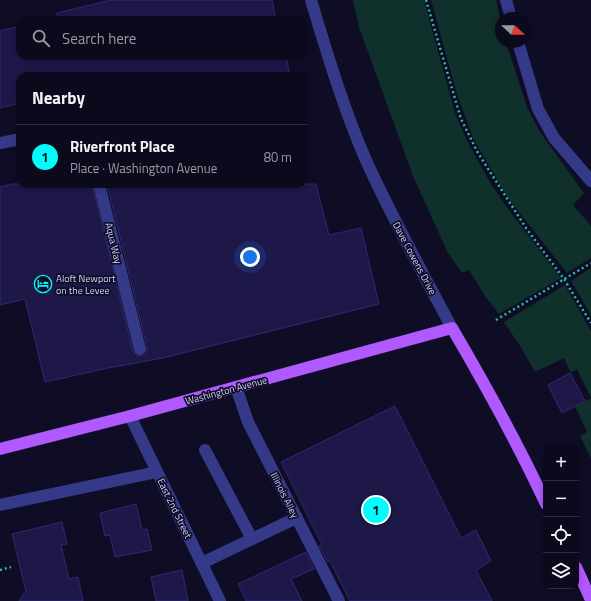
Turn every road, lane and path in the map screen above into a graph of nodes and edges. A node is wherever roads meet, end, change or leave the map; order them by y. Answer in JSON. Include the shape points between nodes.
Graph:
{"nodes":[{"id":1,"x":310,"y":0,"type":"edge"},
{"id":2,"x":426,"y":0,"type":"edge"},
{"id":3,"x":506,"y":0,"type":"edge"},
{"id":4,"x":509,"y":12,"type":"edge"},
{"id":5,"x":520,"y":48,"type":"edge"},
{"id":6,"x":16,"y":140,"type":"edge"},
{"id":7,"x":0,"y":143,"type":"edge"},
{"id":8,"x":591,"y":181,"type":"edge"},
{"id":9,"x":100,"y":188,"type":"edge"},
{"id":10,"x":591,"y":263,"type":"edge"},
{"id":11,"x":564,"y":280,"type":"junction"},
{"id":12,"x":496,"y":320,"type":"dead end"},
{"id":13,"x":591,"y":323,"type":"edge"},
{"id":14,"x":452,"y":328,"type":"junction"},
{"id":15,"x":140,"y":349,"type":"dead end"},
{"id":16,"x":236,"y":387,"type":"junction"},
{"id":17,"x":130,"y":416,"type":"junction"},
{"id":18,"x":0,"y":449,"type":"edge"},
{"id":19,"x":205,"y":450,"type":"dead end"},
{"id":20,"x":157,"y":472,"type":"junction"},
{"id":21,"x":543,"y":498,"type":"edge"},
{"id":22,"x":0,"y":505,"type":"edge"},
{"id":23,"x":296,"y":518,"type":"junction"},
{"id":24,"x":252,"y":539,"type":"junction"},
{"id":25,"x":202,"y":563,"type":"junction"},
{"id":26,"x":12,"y":567,"type":"dead end"},
{"id":27,"x":0,"y":570,"type":"edge"},
{"id":28,"x":579,"y":574,"type":"edge"},
{"id":29,"x":591,"y":600,"type":"edge"},
{"id":30,"x":220,"y":601,"type":"edge"},
{"id":31,"x":339,"y":601,"type":"edge"}],
"edges":[{"from":1,"to":14,"type":"street","name":"Dave Cowens Drive","via":[[338,90],[365,157],[390,213]]},
{"from":2,"to":11,"type":"path","via":[[461,119],[478,153],[518,216]]},
{"from":3,"to":4,"type":"street"},
{"from":5,"to":8,"type":"street","via":[[538,109],[554,138]]},
{"from":6,"to":7,"type":"street"},
{"from":9,"to":15,"type":"street","name":"Aqua Way"},
{"from":10,"to":11,"type":"path"},
{"from":11,"to":12,"type":"path"},
{"from":11,"to":13,"type":"path"},
{"from":14,"to":16,"type":"main road","name":"Washington Avenue"},
{"from":14,"to":21,"type":"main road","name":"Dave Cowens Drive","via":[[523,455]]},
{"from":16,"to":17,"type":"main road","name":"Washington Avenue"},
{"from":16,"to":23,"type":"street","name":"Illinois Alley","via":[[248,422]]},
{"from":17,"to":18,"type":"main road","name":"Washington Avenue"},
{"from":17,"to":20,"type":"street","name":"East 2nd Street"},
{"from":19,"to":24,"type":"street"},
{"from":20,"to":22,"type":"street"},
{"from":20,"to":25,"type":"street","name":"East 2nd Street"},
{"from":23,"to":24,"type":"street"},
{"from":23,"to":31,"type":"street","name":"Illinois Alley"},
{"from":24,"to":25,"type":"street"},
{"from":25,"to":30,"type":"street","name":"East 2nd Street"},
{"from":26,"to":27,"type":"path"},
{"from":28,"to":29,"type":"main road"}]}
